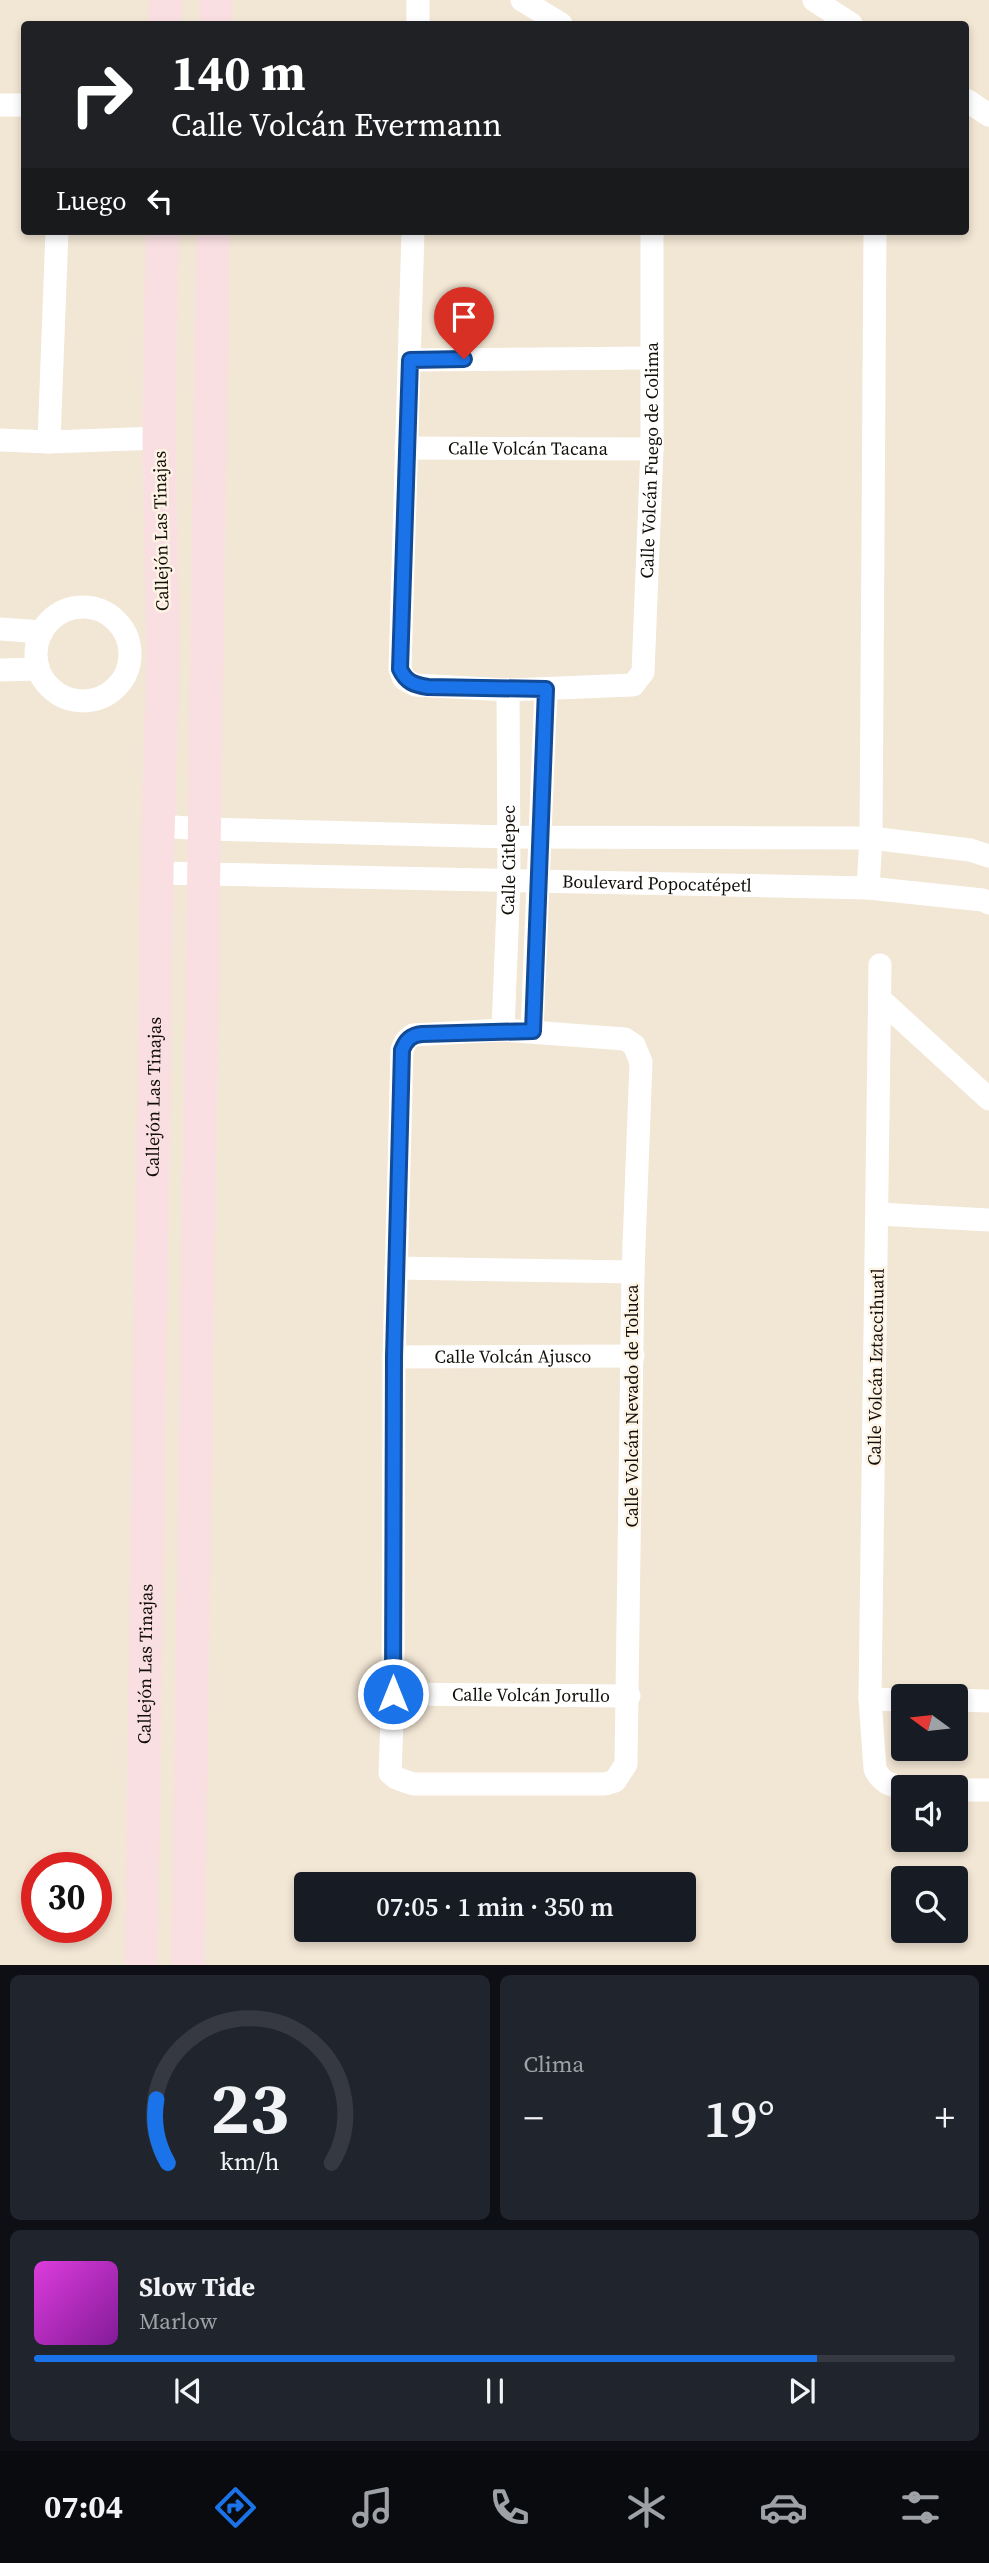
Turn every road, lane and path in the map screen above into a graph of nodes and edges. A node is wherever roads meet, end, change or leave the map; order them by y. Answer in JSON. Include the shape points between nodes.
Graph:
{"nodes":[{"id":1,"x":166,"y":0,"type":"edge"},
{"id":2,"x":216,"y":0,"type":"edge"},
{"id":3,"x":418,"y":0,"type":"edge"},
{"id":4,"x":522,"y":0,"type":"edge"},
{"id":5,"x":814,"y":0,"type":"edge"},
{"id":6,"x":165,"y":21,"type":"edge"},
{"id":7,"x":216,"y":21,"type":"edge"},
{"id":8,"x":418,"y":21,"type":"edge"},
{"id":9,"x":556,"y":21,"type":"edge"},
{"id":10,"x":847,"y":21,"type":"edge"},
{"id":11,"x":969,"y":102,"type":"edge"},
{"id":12,"x":0,"y":105,"type":"edge"},
{"id":13,"x":21,"y":105,"type":"edge"},
{"id":14,"x":989,"y":115,"type":"edge"},
{"id":15,"x":57,"y":235,"type":"edge"},
{"id":16,"x":162,"y":235,"type":"edge"},
{"id":17,"x":213,"y":235,"type":"edge"},
{"id":18,"x":413,"y":235,"type":"edge"},
{"id":19,"x":652,"y":235,"type":"edge"},
{"id":20,"x":875,"y":235,"type":"edge"},
{"id":21,"x":652,"y":358,"type":"junction"},
{"id":22,"x":410,"y":360,"type":"junction"},
{"id":23,"x":159,"y":438,"type":"junction"},
{"id":24,"x":0,"y":440,"type":"edge"},
{"id":25,"x":49,"y":442,"type":"junction"},
{"id":26,"x":406,"y":449,"type":"junction"},
{"id":27,"x":652,"y":449,"type":"junction"},
{"id":28,"x":0,"y":629,"type":"edge"},
{"id":29,"x":42,"y":632,"type":"junction"},
{"id":30,"x":130,"y":649,"type":"junction"},
{"id":31,"x":163,"y":650,"type":"junction"},
{"id":32,"x":38,"y":669,"type":"junction"},
{"id":33,"x":0,"y":670,"type":"edge"},
{"id":34,"x":546,"y":689,"type":"junction"},
{"id":35,"x":508,"y":690,"type":"junction"},
{"id":36,"x":158,"y":826,"type":"junction"},
{"id":37,"x":206,"y":829,"type":"junction"},
{"id":38,"x":508,"y":837,"type":"junction"},
{"id":39,"x":540,"y":837,"type":"junction"},
{"id":40,"x":871,"y":838,"type":"junction"},
{"id":41,"x":989,"y":856,"type":"edge"},
{"id":42,"x":157,"y":873,"type":"junction"},
{"id":43,"x":205,"y":875,"type":"junction"},
{"id":44,"x":539,"y":880,"type":"junction"},
{"id":45,"x":509,"y":881,"type":"junction"},
{"id":46,"x":868,"y":888,"type":"junction"},
{"id":47,"x":989,"y":903,"type":"edge"},
{"id":48,"x":880,"y":965,"type":"dead end"},
{"id":49,"x":881,"y":1000,"type":"junction"},
{"id":50,"x":503,"y":1030,"type":"junction"},
{"id":51,"x":533,"y":1031,"type":"junction"},
{"id":52,"x":989,"y":1099,"type":"edge"},
{"id":53,"x":878,"y":1213,"type":"junction"},
{"id":54,"x":989,"y":1220,"type":"edge"},
{"id":55,"x":396,"y":1268,"type":"junction"},
{"id":56,"x":633,"y":1272,"type":"junction"},
{"id":57,"x":633,"y":1356,"type":"junction"},
{"id":58,"x":394,"y":1357,"type":"junction"},
{"id":59,"x":393,"y":1694,"type":"junction"},
{"id":60,"x":629,"y":1696,"type":"junction"},
{"id":61,"x":870,"y":1699,"type":"junction"},
{"id":62,"x":891,"y":1700,"type":"edge"},
{"id":63,"x":968,"y":1700,"type":"edge"},
{"id":64,"x":989,"y":1701,"type":"edge"},
{"id":65,"x":891,"y":1785,"type":"edge"},
{"id":66,"x":968,"y":1790,"type":"edge"},
{"id":67,"x":989,"y":1790,"type":"edge"},
{"id":68,"x":141,"y":1965,"type":"edge"},
{"id":69,"x":188,"y":1965,"type":"edge"}],
"edges":[{"from":1,"to":6,"type":"main road"},
{"from":2,"to":7,"type":"main road"},
{"from":3,"to":8,"type":"street"},
{"from":4,"to":9,"type":"street"},
{"from":5,"to":10,"type":"street"},
{"from":11,"to":14,"type":"street"},
{"from":12,"to":13,"type":"street"},
{"from":15,"to":25,"type":"street"},
{"from":16,"to":23,"type":"main road","name":"Callejón Las Tinajas"},
{"from":17,"to":37,"type":"main road"},
{"from":18,"to":22,"type":"street"},
{"from":19,"to":21,"type":"street","name":"Calle Volcán Fuego de Colima"},
{"from":20,"to":40,"type":"street"},
{"from":21,"to":22,"type":"street"},
{"from":21,"to":27,"type":"street","name":"Calle Volcán Fuego de Colima"},
{"from":22,"to":26,"type":"street"},
{"from":23,"to":25,"type":"street"},
{"from":23,"to":31,"type":"main road","name":"Callejón Las Tinajas"},
{"from":24,"to":25,"type":"street"},
{"from":26,"to":27,"type":"street","name":"Calle Volcán Tacana"},
{"from":26,"to":35,"type":"street","via":[[400,669],[404,679],[415,685]]},
{"from":27,"to":34,"type":"street","name":"Calle Volcán Fuego de Colima","via":[[645,666],[639,680],[633,685]]},
{"from":28,"to":29,"type":"street"},
{"from":29,"to":30,"type":"street","via":[[67,610],[100,610],[115,620]]},
{"from":29,"to":32,"type":"street","via":[[36,649]]},
{"from":30,"to":31,"type":"street"},
{"from":30,"to":32,"type":"street","via":[[127,673],[113,691],[91,701],[57,695]]},
{"from":31,"to":36,"type":"main road","name":"Callejón Las Tinajas"},
{"from":32,"to":33,"type":"street"},
{"from":34,"to":35,"type":"street"},
{"from":34,"to":39,"type":"street","name":"Calle Citlepec"},
{"from":35,"to":38,"type":"street","name":"Calle Citlepec"},
{"from":36,"to":37,"type":"street"},
{"from":36,"to":42,"type":"main road","name":"Callejón Las Tinajas"},
{"from":37,"to":38,"type":"street"},
{"from":37,"to":43,"type":"main road"},
{"from":38,"to":39,"type":"street"},
{"from":38,"to":45,"type":"street","name":"Calle Citlepec"},
{"from":39,"to":40,"type":"street"},
{"from":39,"to":44,"type":"street","name":"Calle Citlepec"},
{"from":40,"to":41,"type":"street"},
{"from":40,"to":46,"type":"street"},
{"from":42,"to":43,"type":"street","name":"Boulevard Popocatépetl"},
{"from":42,"to":68,"type":"main road","name":"Callejón Las Tinajas"},
{"from":43,"to":45,"type":"street","name":"Boulevard Popocatépetl"},
{"from":43,"to":69,"type":"main road"},
{"from":44,"to":45,"type":"street","name":"Boulevard Popocatépetl"},
{"from":44,"to":46,"type":"street","name":"Boulevard Popocatépetl"},
{"from":44,"to":51,"type":"street","name":"Calle Citlepec"},
{"from":45,"to":50,"type":"street","name":"Calle Citlepec"},
{"from":46,"to":47,"type":"street","name":"Boulevard Popocatépetl"},
{"from":48,"to":49,"type":"street","name":"Calle Volcán Iztaccihuatl"},
{"from":49,"to":52,"type":"street"},
{"from":49,"to":53,"type":"street","name":"Calle Volcán Iztaccihuatl"},
{"from":50,"to":51,"type":"street"},
{"from":50,"to":55,"type":"street","via":[[413,1035],[406,1041],[402,1050]]},
{"from":51,"to":56,"type":"street","name":"Calle Volcán Nevado de Toluca","via":[[625,1039],[634,1045],[641,1062]]},
{"from":53,"to":54,"type":"street"},
{"from":53,"to":61,"type":"street","name":"Calle Volcán Iztaccihuatl"},
{"from":55,"to":56,"type":"street"},
{"from":55,"to":58,"type":"street"},
{"from":56,"to":57,"type":"street","name":"Calle Volcán Nevado de Toluca"},
{"from":57,"to":58,"type":"street","name":"Calle Volcán Ajusco"},
{"from":57,"to":60,"type":"street","name":"Calle Volcán Nevado de Toluca"},
{"from":58,"to":59,"type":"street"},
{"from":59,"to":60,"type":"street","name":"Calle Volcán Jorullo"},
{"from":59,"to":60,"type":"street","name":"Calle Volcán Nevado de Toluca","via":[[390,1773],[413,1784],[615,1781],[626,1764]]},
{"from":61,"to":62,"type":"street"},
{"from":61,"to":65,"type":"street","name":"Calle Volcán Iztaccihuatl","via":[[875,1769]]},
{"from":63,"to":64,"type":"street"},
{"from":66,"to":67,"type":"street"}]}
